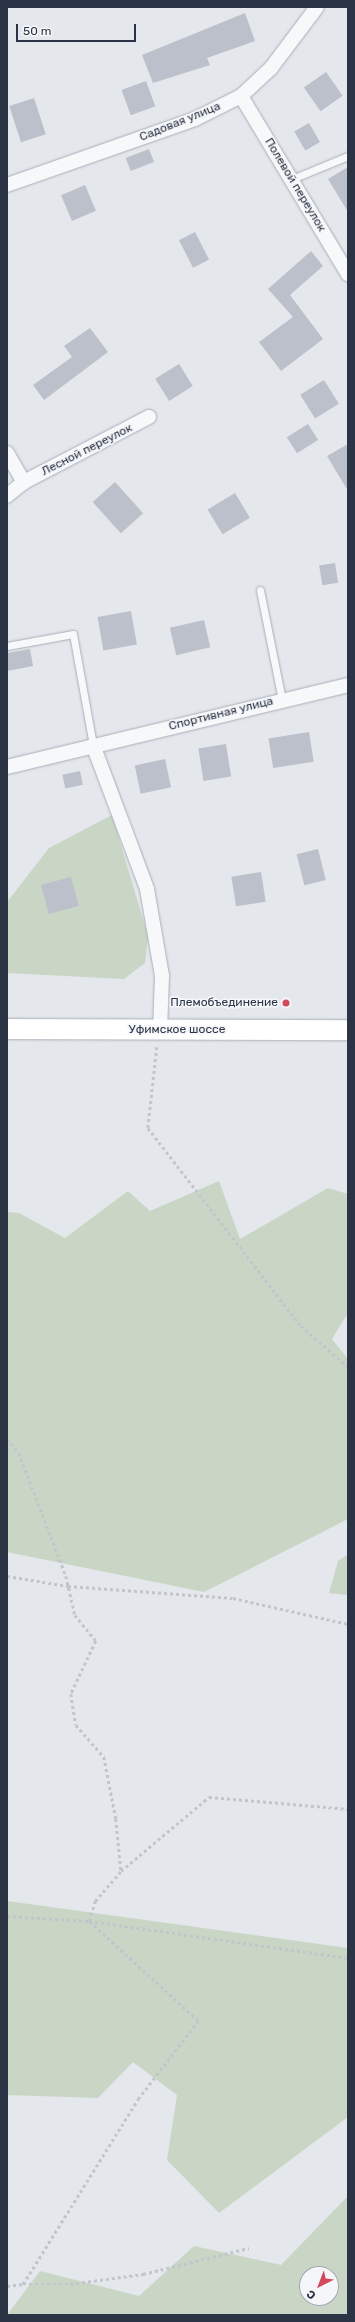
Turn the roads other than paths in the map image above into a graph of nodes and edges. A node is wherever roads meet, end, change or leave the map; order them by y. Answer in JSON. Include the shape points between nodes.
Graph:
{"nodes":[{"id":1,"x":317,"y":7,"type":"edge"},
{"id":2,"x":241,"y":96,"type":"junction"},
{"id":3,"x":348,"y":156,"type":"edge"},
{"id":4,"x":292,"y":179,"type":"junction"},
{"id":5,"x":7,"y":185,"type":"edge"},
{"id":6,"x":348,"y":274,"type":"edge"},
{"id":7,"x":149,"y":417,"type":"dead end"},
{"id":8,"x":7,"y":452,"type":"edge"},
{"id":9,"x":24,"y":482,"type":"junction"},
{"id":10,"x":7,"y":496,"type":"edge"},
{"id":11,"x":260,"y":590,"type":"dead end"},
{"id":12,"x":7,"y":646,"type":"edge"},
{"id":13,"x":348,"y":685,"type":"edge"},
{"id":14,"x":282,"y":700,"type":"junction"},
{"id":15,"x":93,"y":745,"type":"junction"},
{"id":16,"x":7,"y":767,"type":"edge"},
{"id":17,"x":7,"y":1029,"type":"edge"},
{"id":18,"x":348,"y":1030,"type":"edge"},
{"id":19,"x":160,"y":1031,"type":"junction"}],
"edges":[{"from":1,"to":2,"type":"street","name":"Садовая улица","via":[[271,68]]},
{"from":2,"to":4,"type":"street","name":"Полевой переулок"},
{"from":2,"to":5,"type":"street","name":"Садовая улица","via":[[195,119]]},
{"from":3,"to":4,"type":"lane"},
{"from":4,"to":6,"type":"street","name":"Полевой переулок"},
{"from":7,"to":9,"type":"street","name":"Лесной переулок"},
{"from":8,"to":9,"type":"street"},
{"from":9,"to":10,"type":"street","name":"Лесной переулок"},
{"from":11,"to":14,"type":"lane"},
{"from":12,"to":15,"type":"lane","via":[[73,634]]},
{"from":13,"to":14,"type":"street","name":"Спортивная улица"},
{"from":14,"to":15,"type":"street","name":"Спортивная улица"},
{"from":15,"to":16,"type":"street","name":"Спортивная улица"},
{"from":15,"to":19,"type":"street","via":[[147,889],[162,976]]},
{"from":17,"to":19,"type":"main road","name":"Уфимское шоссе"},
{"from":18,"to":19,"type":"main road","name":"Уфимское шоссе"}]}
